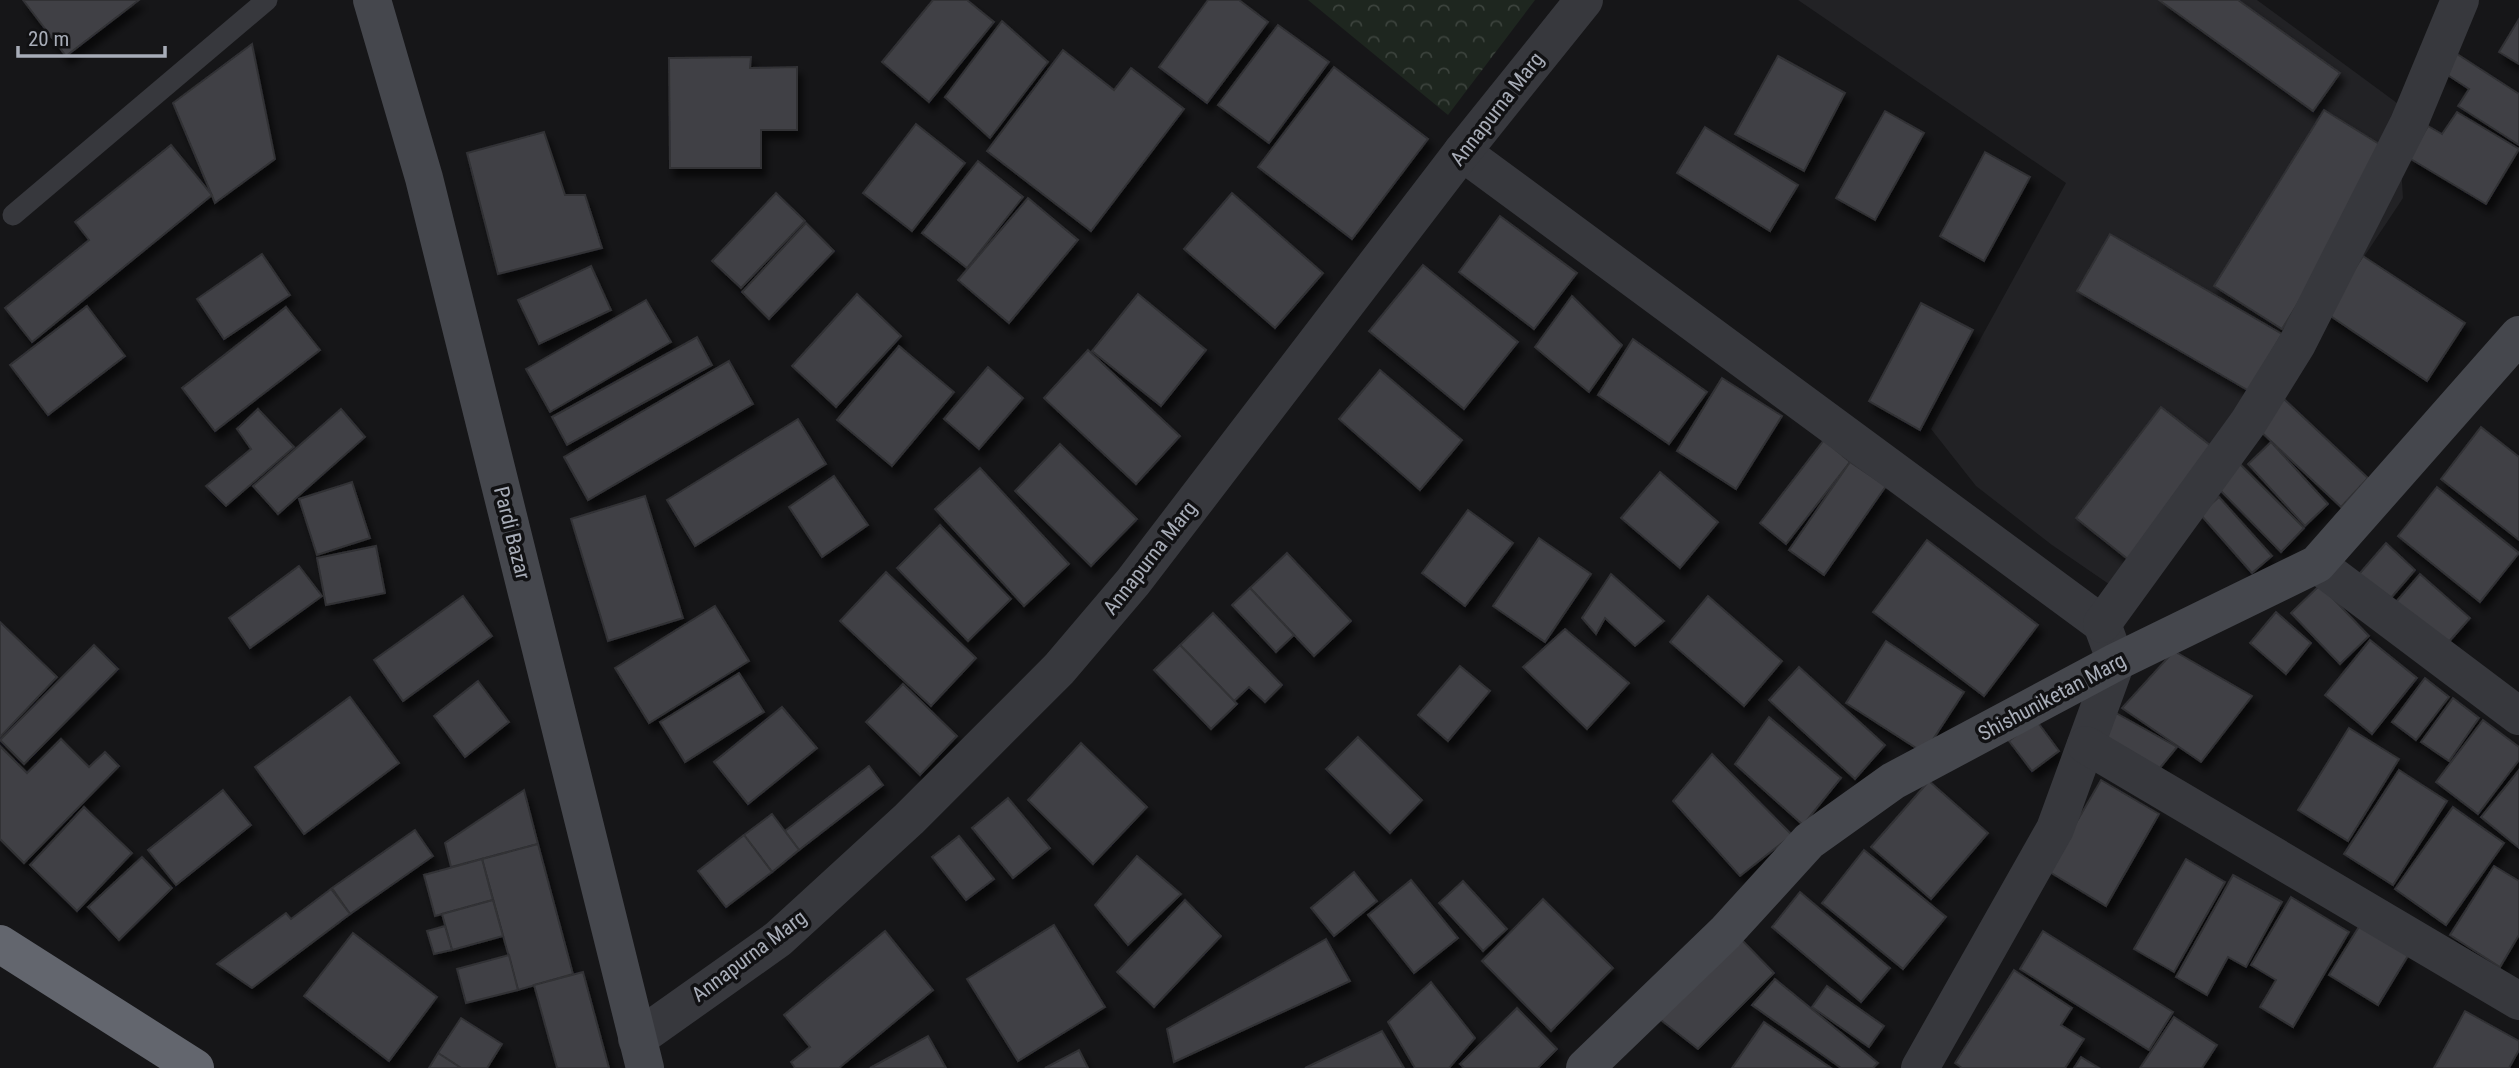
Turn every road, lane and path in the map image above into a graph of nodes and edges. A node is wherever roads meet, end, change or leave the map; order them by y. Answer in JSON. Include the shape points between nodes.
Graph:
{"nodes":[{"id":1,"x":267,"y":0,"type":"edge"},
{"id":2,"x":372,"y":0,"type":"edge"},
{"id":3,"x":1584,"y":0,"type":"edge"},
{"id":4,"x":2460,"y":0,"type":"edge"},
{"id":5,"x":1462,"y":152,"type":"junction"},
{"id":6,"x":13,"y":215,"type":"dead end"},
{"id":7,"x":2519,"y":335,"type":"edge"},
{"id":8,"x":2317,"y":564,"type":"junction"},
{"id":9,"x":2102,"y":624,"type":"junction"},
{"id":10,"x":2116,"y":662,"type":"junction"},
{"id":11,"x":2519,"y":716,"type":"edge"},
{"id":12,"x":2086,"y":745,"type":"junction"},
{"id":13,"x":0,"y":943,"type":"edge"},
{"id":14,"x":2519,"y":1001,"type":"edge"},
{"id":15,"x":641,"y":1053,"type":"edge"},
{"id":16,"x":1927,"y":1065,"type":"edge"},
{"id":17,"x":195,"y":1068,"type":"edge"},
{"id":18,"x":1585,"y":1068,"type":"edge"}],
"edges":[{"from":1,"to":6,"type":"lane"},
{"from":2,"to":15,"type":"street","name":"Pardi Bazar","via":[[424,178]]},
{"from":3,"to":5,"type":"street","name":"Annapurna Marg"},
{"from":4,"to":9,"type":"street","via":[[2409,123],[2297,344],[2248,423]]},
{"from":5,"to":9,"type":"street"},
{"from":5,"to":15,"type":"street","name":"Annapurna Marg","via":[[1133,582],[1059,669],[909,819],[778,939]]},
{"from":7,"to":8,"type":"street","name":"Shishuniketan Marg"},
{"from":8,"to":10,"type":"street","name":"Shishuniketan Marg"},
{"from":8,"to":11,"type":"street"},
{"from":9,"to":10,"type":"street"},
{"from":10,"to":12,"type":"street"},
{"from":10,"to":18,"type":"street","name":"Shishuniketan Marg","via":[[1893,781],[1809,841],[1725,933]]},
{"from":12,"to":14,"type":"street"},
{"from":12,"to":16,"type":"street","via":[[2055,829]]},
{"from":13,"to":17,"type":"highway"}]}
